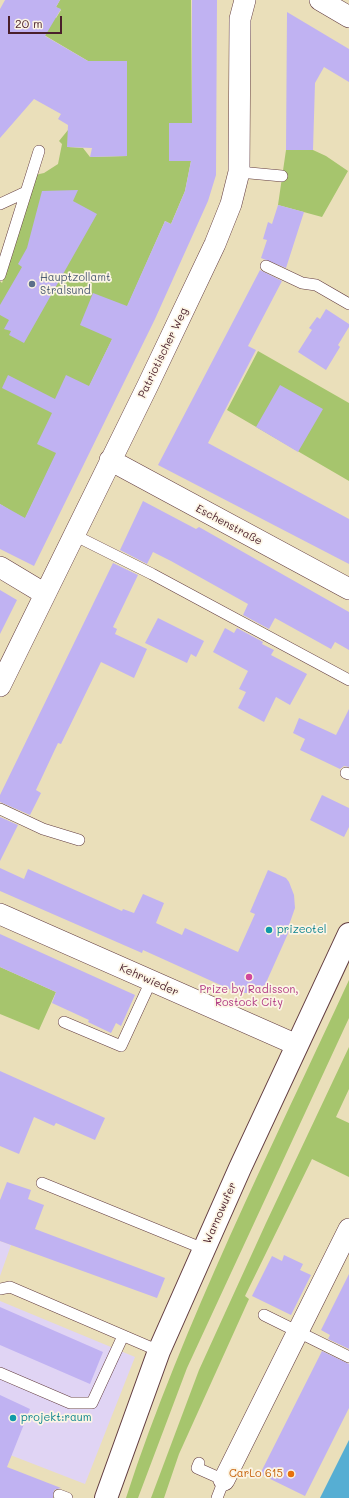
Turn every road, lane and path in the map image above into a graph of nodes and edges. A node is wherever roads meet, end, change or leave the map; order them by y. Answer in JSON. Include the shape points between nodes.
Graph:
{"nodes":[{"id":1,"x":245,"y":0,"type":"edge"},
{"id":2,"x":320,"y":0,"type":"edge"},
{"id":3,"x":349,"y":17,"type":"edge"},
{"id":4,"x":39,"y":151,"type":"dead end"},
{"id":5,"x":238,"y":172,"type":"junction"},
{"id":6,"x":282,"y":176,"type":"dead end"},
{"id":7,"x":26,"y":192,"type":"junction"},
{"id":8,"x":0,"y":204,"type":"edge"},
{"id":9,"x":266,"y":266,"type":"dead end"},
{"id":10,"x":0,"y":275,"type":"edge"},
{"id":11,"x":349,"y":304,"type":"edge"},
{"id":12,"x":110,"y":460,"type":"junction"},
{"id":13,"x":74,"y":536,"type":"junction"},
{"id":14,"x":0,"y":567,"type":"edge"},
{"id":15,"x":349,"y":589,"type":"edge"},
{"id":16,"x":45,"y":594,"type":"junction"},
{"id":17,"x":349,"y":680,"type":"edge"},
{"id":18,"x":0,"y":686,"type":"edge"},
{"id":19,"x":0,"y":809,"type":"edge"},
{"id":20,"x":79,"y":840,"type":"dead end"},
{"id":21,"x":0,"y":914,"type":"edge"},
{"id":22,"x":349,"y":934,"type":"edge"},
{"id":23,"x":151,"y":981,"type":"junction"},
{"id":24,"x":64,"y":1022,"type":"dead end"},
{"id":25,"x":297,"y":1045,"type":"junction"},
{"id":26,"x":42,"y":1183,"type":"dead end"},
{"id":27,"x":349,"y":1229,"type":"edge"},
{"id":28,"x":204,"y":1249,"type":"junction"},
{"id":29,"x":0,"y":1289,"type":"edge"},
{"id":30,"x":264,"y":1315,"type":"dead end"},
{"id":31,"x":299,"y":1332,"type":"junction"},
{"id":32,"x":123,"y":1336,"type":"junction"},
{"id":33,"x":159,"y":1351,"type":"junction"},
{"id":34,"x":349,"y":1357,"type":"edge"},
{"id":35,"x":0,"y":1373,"type":"edge"},
{"id":36,"x":200,"y":1463,"type":"dead end"},
{"id":37,"x":221,"y":1489,"type":"edge"},
{"id":38,"x":106,"y":1498,"type":"edge"}],
"edges":[{"from":1,"to":5,"type":"street","name":"Patriotischer Weg","via":[[240,19]]},
{"from":2,"to":3,"type":"street"},
{"from":4,"to":7,"type":"lane"},
{"from":5,"to":6,"type":"lane"},
{"from":5,"to":12,"type":"street","name":"Patriotischer Weg","via":[[231,204],[215,244]]},
{"from":7,"to":8,"type":"lane"},
{"from":7,"to":10,"type":"lane"},
{"from":9,"to":11,"type":"lane","via":[[302,283],[316,286]]},
{"from":12,"to":13,"type":"street","name":"Patriotischer Weg"},
{"from":12,"to":15,"type":"street","name":"Eschenstraße"},
{"from":13,"to":16,"type":"street","name":"Patriotischer Weg"},
{"from":13,"to":17,"type":"lane","via":[[152,574]]},
{"from":14,"to":16,"type":"street"},
{"from":16,"to":18,"type":"street","name":"Patriotischer Weg"},
{"from":19,"to":20,"type":"lane","via":[[43,829]]},
{"from":21,"to":23,"type":"street","name":"Kehrwieder"},
{"from":22,"to":25,"type":"main road","name":"Warnowufer"},
{"from":23,"to":24,"type":"lane","via":[[121,1046]]},
{"from":23,"to":25,"type":"street","name":"Kehrwieder"},
{"from":25,"to":28,"type":"main road","name":"Warnowufer"},
{"from":26,"to":28,"type":"lane"},
{"from":27,"to":31,"type":"street"},
{"from":28,"to":33,"type":"main road","name":"Warnowufer"},
{"from":29,"to":32,"type":"lane","via":[[10,1287]]},
{"from":30,"to":31,"type":"lane"},
{"from":31,"to":34,"type":"lane"},
{"from":31,"to":37,"type":"street"},
{"from":32,"to":33,"type":"lane"},
{"from":32,"to":35,"type":"lane","via":[[92,1403],[70,1403]]},
{"from":33,"to":38,"type":"main road","name":"Warnowufer"},
{"from":36,"to":37,"type":"lane","via":[[197,1468]]}]}
